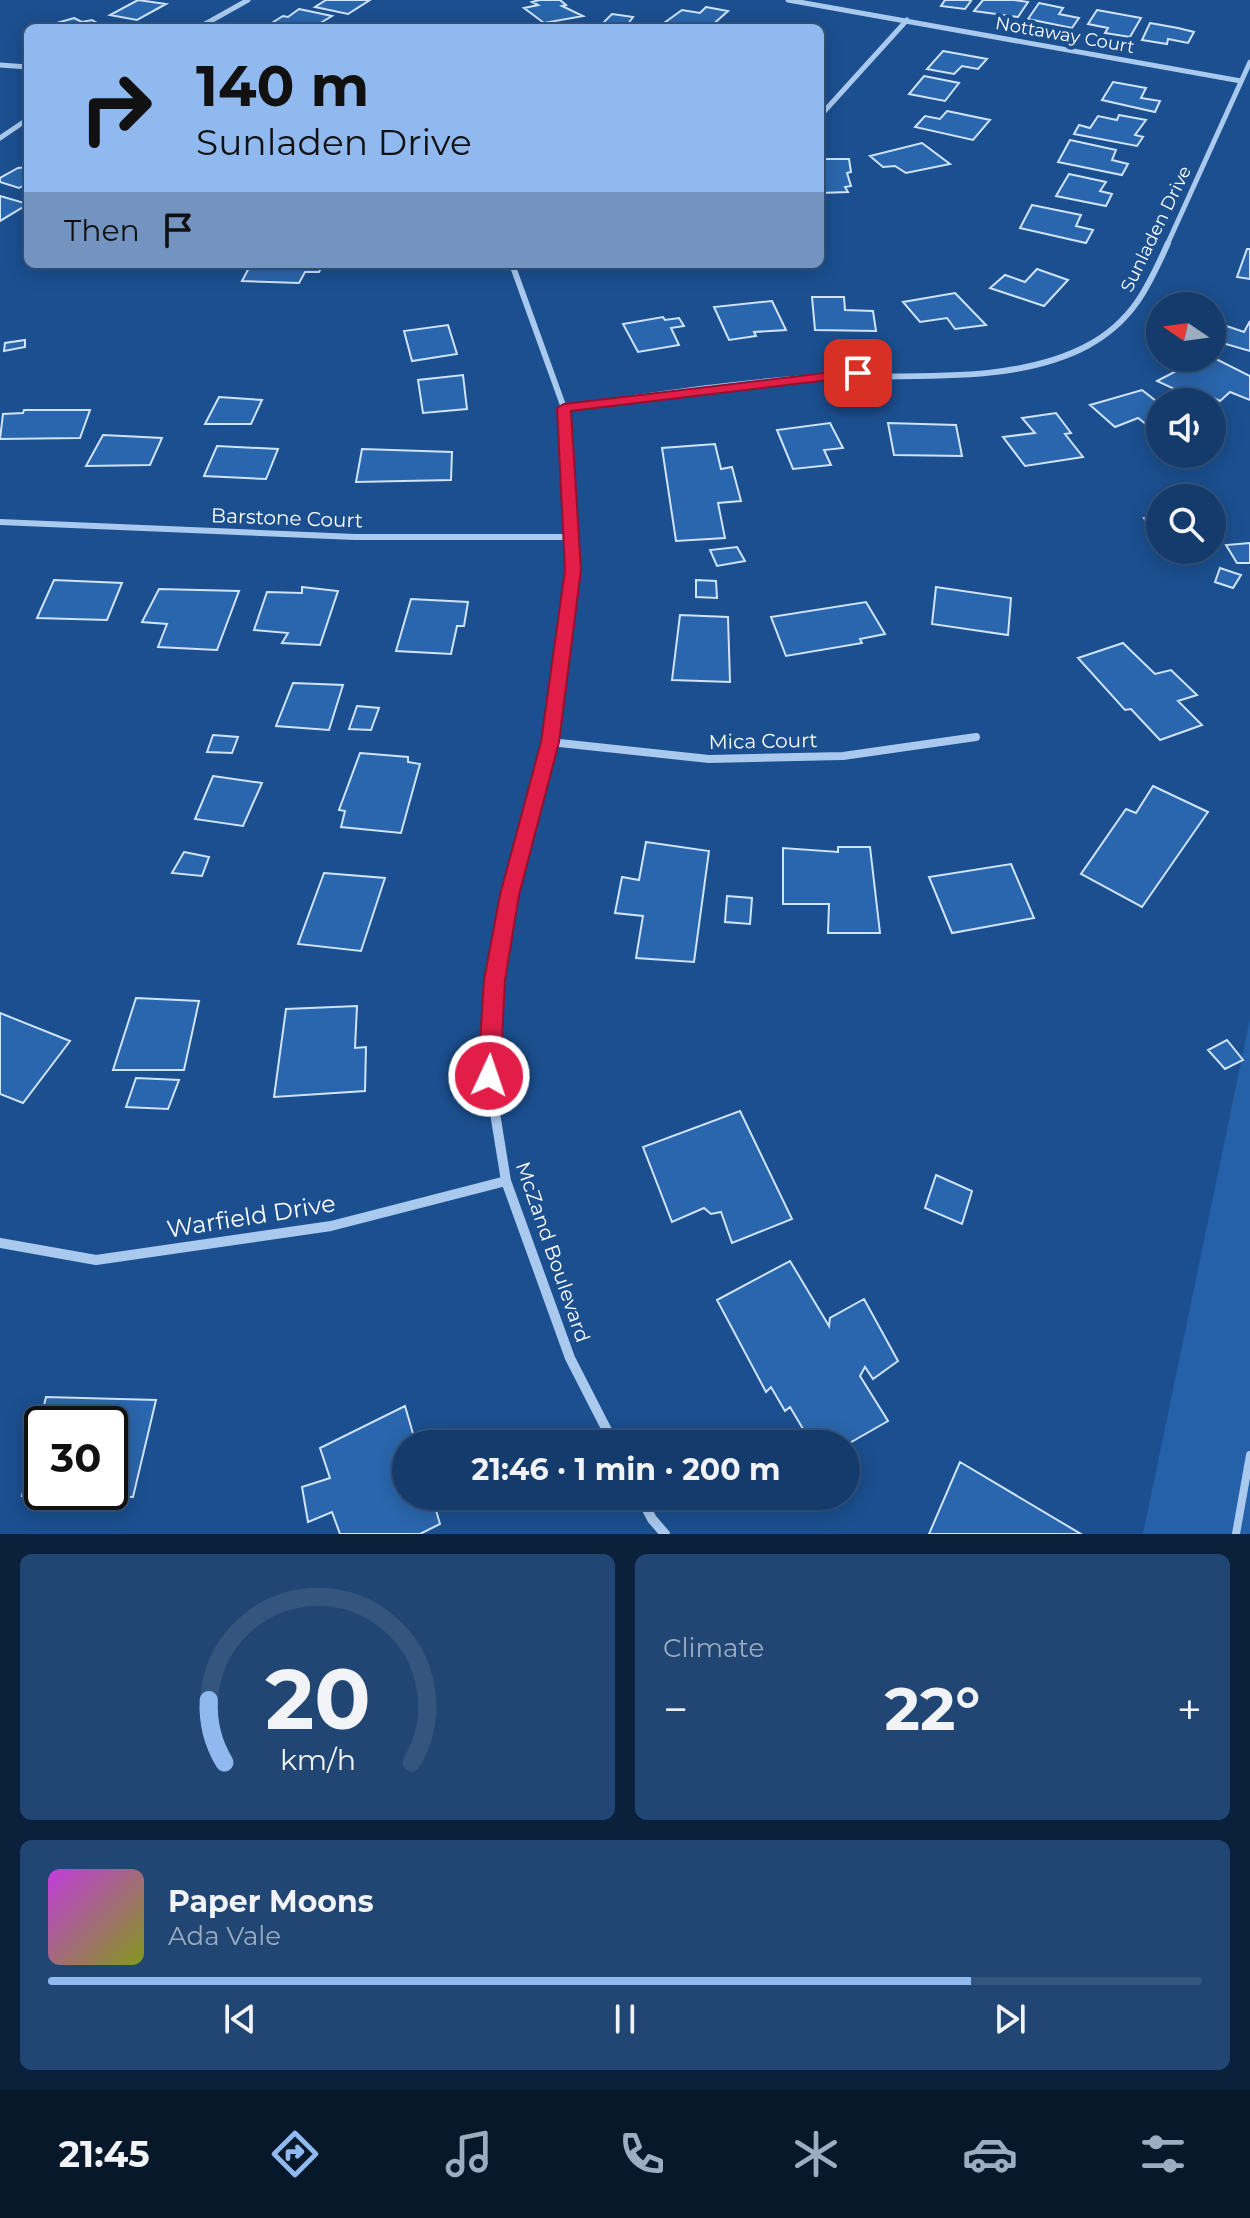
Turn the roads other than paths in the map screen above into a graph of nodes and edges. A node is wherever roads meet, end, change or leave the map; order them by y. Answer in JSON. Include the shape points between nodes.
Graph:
{"nodes":[{"id":1,"x":248,"y":0,"type":"edge"},
{"id":2,"x":788,"y":0,"type":"edge"},
{"id":3,"x":907,"y":20,"type":"junction"},
{"id":4,"x":205,"y":24,"type":"edge"},
{"id":5,"x":1250,"y":62,"type":"edge"},
{"id":6,"x":0,"y":65,"type":"edge"},
{"id":7,"x":24,"y":67,"type":"edge"},
{"id":8,"x":1241,"y":81,"type":"junction"},
{"id":9,"x":824,"y":112,"type":"edge"},
{"id":10,"x":24,"y":122,"type":"edge"},
{"id":11,"x":0,"y":138,"type":"edge"},
{"id":12,"x":513,"y":268,"type":"edge"},
{"id":13,"x":564,"y":408,"type":"junction"},
{"id":14,"x":0,"y":522,"type":"edge"},
{"id":15,"x":573,"y":537,"type":"junction"},
{"id":16,"x":976,"y":737,"type":"dead end"},
{"id":17,"x":550,"y":742,"type":"junction"},
{"id":18,"x":506,"y":1181,"type":"junction"},
{"id":19,"x":0,"y":1243,"type":"edge"},
{"id":20,"x":607,"y":1430,"type":"edge"},
{"id":21,"x":1250,"y":1455,"type":"edge"},
{"id":22,"x":647,"y":1510,"type":"edge"},
{"id":23,"x":665,"y":1534,"type":"edge"},
{"id":24,"x":1236,"y":1534,"type":"edge"}],
"edges":[{"from":1,"to":4,"type":"street"},
{"from":2,"to":3,"type":"street","name":"Nottaway Court"},
{"from":3,"to":8,"type":"street","name":"Nottaway Court"},
{"from":3,"to":9,"type":"street"},
{"from":5,"to":8,"type":"street","name":"Sunladen Drive"},
{"from":6,"to":7,"type":"street"},
{"from":8,"to":13,"type":"street","name":"Sunladen Drive","via":[[1145,294],[1117,326],[1093,343],[1023,367],[971,374],[844,374]]},
{"from":10,"to":11,"type":"street"},
{"from":12,"to":13,"type":"street","name":"McZand Boulevard"},
{"from":13,"to":15,"type":"street","name":"McZand Boulevard"},
{"from":14,"to":15,"type":"street","name":"Barstone Court","via":[[355,537]]},
{"from":15,"to":17,"type":"street","name":"McZand Boulevard"},
{"from":16,"to":17,"type":"street","name":"Mica Court","via":[[843,756],[709,759]]},
{"from":17,"to":18,"type":"street","name":"McZand Boulevard","via":[[494,980],[489,1076]]},
{"from":18,"to":19,"type":"street","name":"Warfield Drive","via":[[331,1226],[96,1260]]},
{"from":18,"to":20,"type":"street","name":"McZand Boulevard","via":[[570,1358]]},
{"from":21,"to":24,"type":"lane"},
{"from":22,"to":23,"type":"street"}]}
